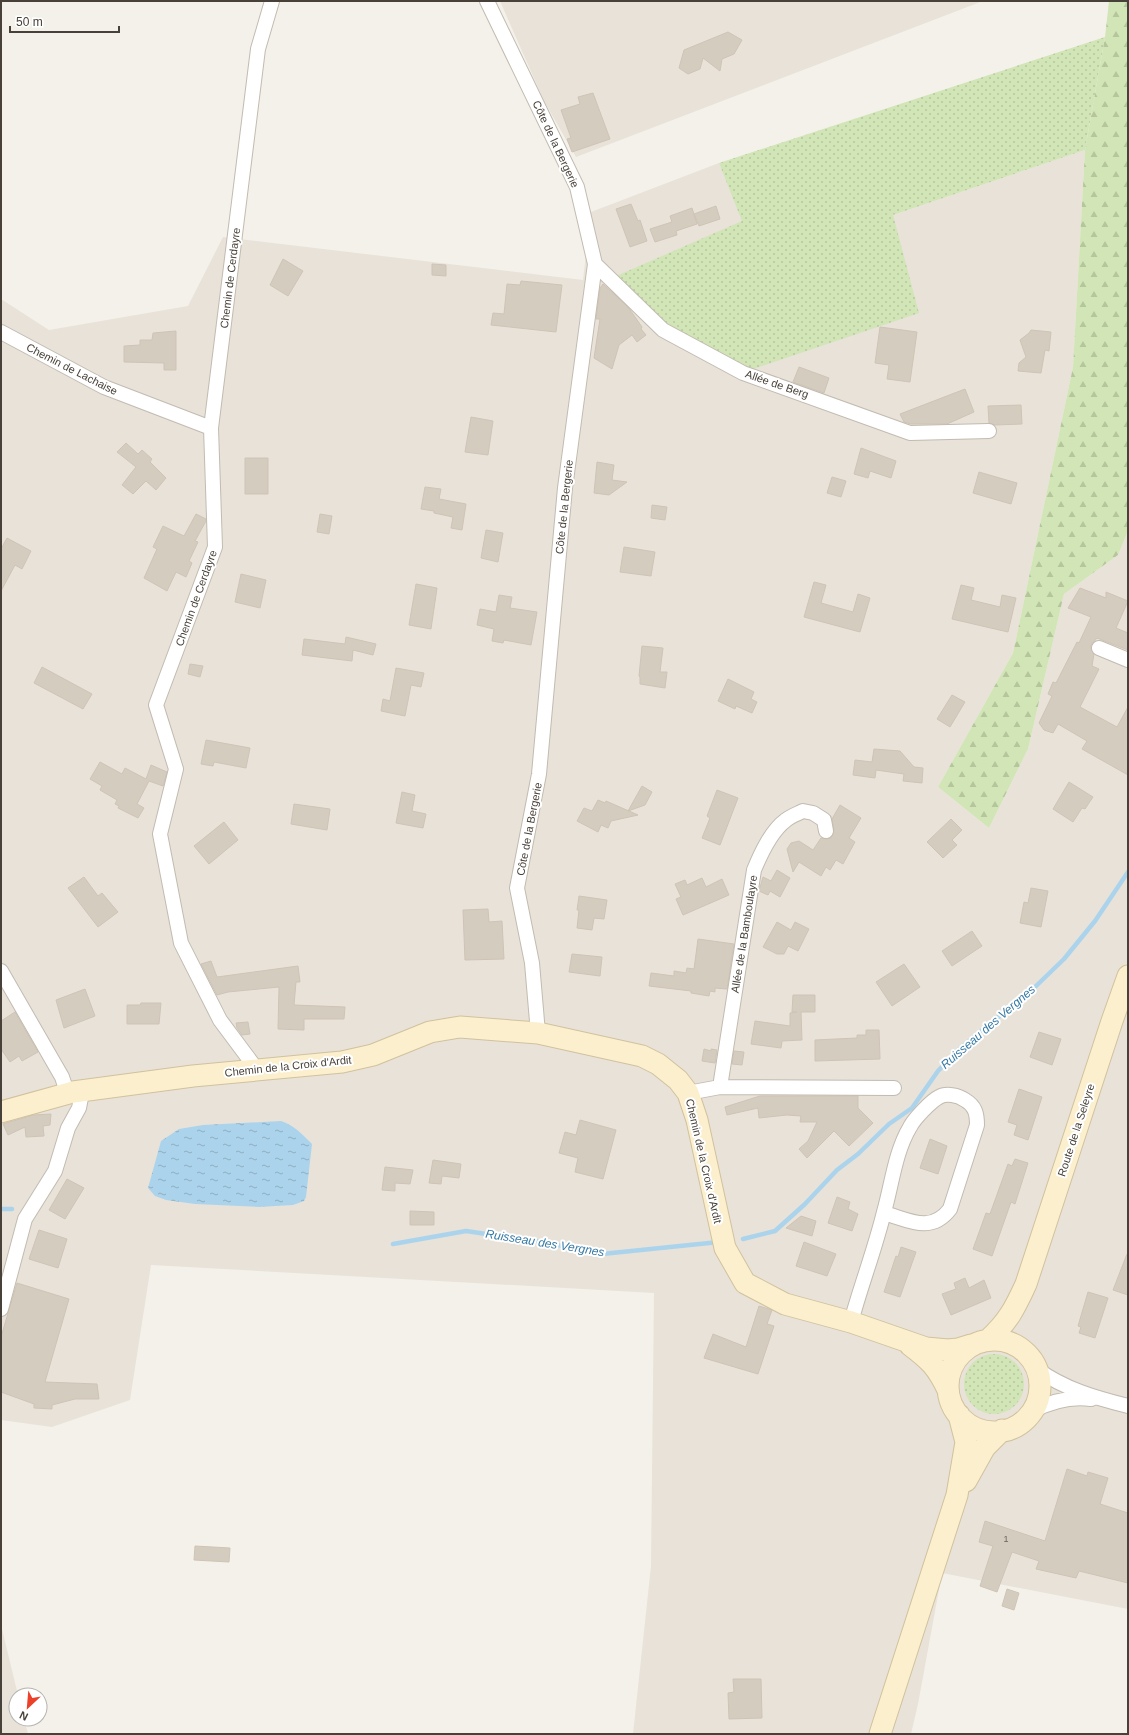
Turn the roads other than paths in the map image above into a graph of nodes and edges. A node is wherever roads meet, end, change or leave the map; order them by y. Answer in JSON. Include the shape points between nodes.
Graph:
{"nodes":[{"id":1,"x":272,"y":1,"type":"edge"},
{"id":2,"x":487,"y":1,"type":"edge"},
{"id":3,"x":595,"y":264,"type":"junction"},
{"id":4,"x":1,"y":332,"type":"edge"},
{"id":5,"x":211,"y":428,"type":"junction"},
{"id":6,"x":989,"y":431,"type":"dead end"},
{"id":7,"x":1099,"y":648,"type":"dead end"},
{"id":8,"x":1128,"y":660,"type":"edge"},
{"id":9,"x":826,"y":831,"type":"dead end"},
{"id":10,"x":1,"y":971,"type":"edge"},
{"id":11,"x":1128,"y":976,"type":"edge"},
{"id":12,"x":538,"y":1034,"type":"junction"},
{"id":13,"x":258,"y":1071,"type":"junction"},
{"id":14,"x":720,"y":1087,"type":"junction"},
{"id":15,"x":894,"y":1088,"type":"dead end"},
{"id":16,"x":73,"y":1092,"type":"junction"},
{"id":17,"x":688,"y":1093,"type":"junction"},
{"id":18,"x":1,"y":1112,"type":"edge"},
{"id":19,"x":884,"y":1213,"type":"junction"},
{"id":20,"x":1026,"y":1284,"type":"junction"},
{"id":21,"x":1,"y":1308,"type":"edge"},
{"id":22,"x":851,"y":1322,"type":"junction"},
{"id":23,"x":904,"y":1342,"type":"junction"},
{"id":24,"x":980,"y":1343,"type":"junction"},
{"id":25,"x":1032,"y":1362,"type":"junction"},
{"id":26,"x":948,"y":1390,"type":"junction"},
{"id":27,"x":1122,"y":1405,"type":"edge"},
{"id":28,"x":1032,"y":1411,"type":"junction"},
{"id":29,"x":959,"y":1415,"type":"junction"},
{"id":30,"x":1002,"y":1430,"type":"junction"},
{"id":31,"x":957,"y":1495,"type":"junction"},
{"id":32,"x":880,"y":1734,"type":"edge"}],
"edges":[{"from":1,"to":5,"type":"street","name":"Chemin de Cerdayre","via":[[258,49]]},
{"from":2,"to":3,"type":"street","name":"Côte de la Bergerie","via":[[577,187]]},
{"from":3,"to":6,"type":"street","name":"Allée de Berg","via":[[663,330],[743,373],[910,433]]},
{"from":3,"to":12,"type":"street","name":"Côte de la Bergerie","via":[[564,488],[539,774],[517,888],[532,963]]},
{"from":4,"to":5,"type":"street","name":"Chemin de Lachaise","via":[[104,388]]},
{"from":5,"to":13,"type":"street","name":"Chemin de Cerdayre","via":[[215,547],[156,705],[176,769],[160,834],[181,943],[220,1020]]},
{"from":7,"to":8,"type":"street"},
{"from":9,"to":14,"type":"street","name":"Allée de la Bamboulayre","via":[[824,820],[813,813],[803,811],[787,819],[780,826],[761,853],[754,870]]},
{"from":10,"to":16,"type":"street","via":[[65,1086]]},
{"from":11,"to":20,"type":"street","name":"Route de la Seleyre"},
{"from":12,"to":13,"type":"street","name":"Chemin de la Croix d'Ardit","via":[[460,1027],[430,1032],[373,1055],[342,1062]]},
{"from":12,"to":17,"type":"street","name":"Chemin de la Croix d'Ardit","via":[[642,1056],[658,1064],[678,1080]]},
{"from":13,"to":16,"type":"street","name":"Chemin de la Croix d'Ardit","via":[[193,1076]]},
{"from":14,"to":15,"type":"street"},
{"from":14,"to":17,"type":"street"},
{"from":16,"to":18,"type":"street","name":"Chemin de la Croix d'Ardit"},
{"from":16,"to":21,"type":"street","via":[[81,1098],[80,1108],[68,1128],[55,1171],[25,1219]]},
{"from":17,"to":22,"type":"street","name":"Chemin de la Croix d'Ardit","via":[[697,1120],[725,1248],[745,1283],[784,1304]]},
{"from":19,"to":19,"type":"street","via":[[901,1147],[910,1127],[939,1097],[961,1097],[972,1104],[977,1114],[977,1125],[950,1208],[944,1216],[935,1222],[923,1224]]},
{"from":19,"to":22,"type":"street"},
{"from":20,"to":24,"type":"street","via":[[1012,1315],[1001,1329]]},
{"from":20,"to":25,"type":"street","via":[[1020,1338]]},
{"from":22,"to":23,"type":"street","name":"Chemin de la Croix d'Ardit"},
{"from":23,"to":24,"type":"street","name":"Chemin de la Croix d'Ardit","via":[[948,1350]]},
{"from":23,"to":26,"type":"street","name":"Chemin de la Croix d'Ardit","via":[[929,1359],[940,1373]]},
{"from":24,"to":25,"type":"street","via":[[1008,1342],[1021,1348]]},
{"from":24,"to":26,"type":"street","via":[[962,1352],[951,1369]]},
{"from":25,"to":27,"type":"street","via":[[1049,1378]]},
{"from":25,"to":28,"type":"street","via":[[1040,1383],[1037,1401]]},
{"from":26,"to":29,"type":"street","via":[[953,1408]]},
{"from":27,"to":28,"type":"street","via":[[1082,1398],[1061,1400]]},
{"from":28,"to":30,"type":"street","via":[[1020,1424]]},
{"from":29,"to":30,"type":"street","via":[[977,1429],[993,1432]]},
{"from":29,"to":31,"type":"street","via":[[966,1442]]},
{"from":30,"to":31,"type":"street","via":[[985,1447]]},
{"from":31,"to":32,"type":"street"}]}
